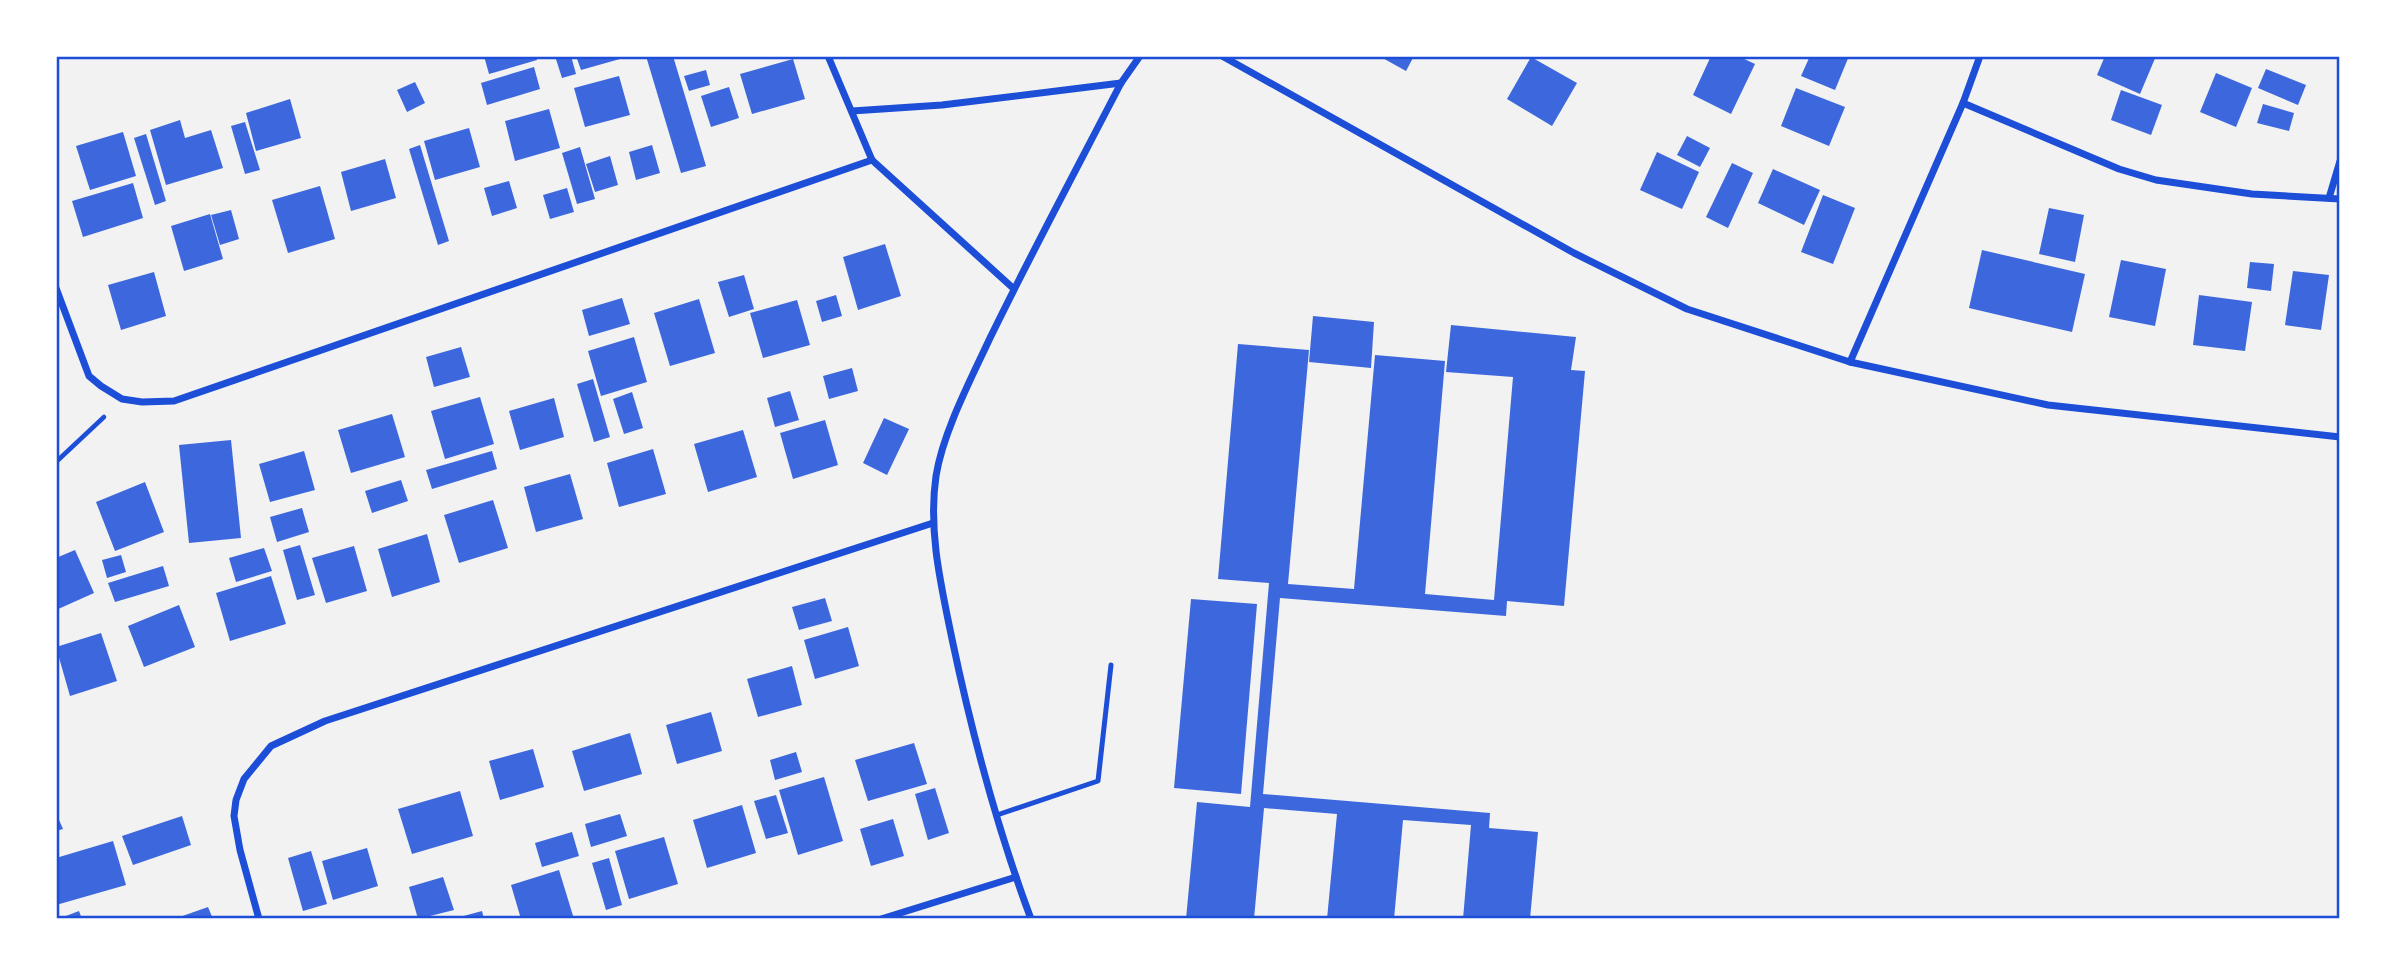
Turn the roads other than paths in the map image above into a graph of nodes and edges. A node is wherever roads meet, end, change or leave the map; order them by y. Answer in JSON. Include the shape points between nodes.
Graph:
{"nodes":[{"id":1,"x":828,"y":56,"type":"edge"},
{"id":2,"x":1140,"y":56,"type":"edge"},
{"id":3,"x":1222,"y":56,"type":"edge"},
{"id":4,"x":1980,"y":56,"type":"edge"},
{"id":5,"x":1121,"y":83,"type":"junction"},
{"id":6,"x":1963,"y":103,"type":"junction"},
{"id":7,"x":852,"y":111,"type":"junction"},
{"id":8,"x":872,"y":160,"type":"junction"},
{"id":9,"x":2340,"y":161,"type":"edge"},
{"id":10,"x":2329,"y":198,"type":"junction"},
{"id":11,"x":2340,"y":199,"type":"edge"},
{"id":12,"x":56,"y":288,"type":"edge"},
{"id":13,"x":1014,"y":289,"type":"junction"},
{"id":14,"x":1850,"y":362,"type":"junction"},
{"id":15,"x":2340,"y":438,"type":"edge"},
{"id":16,"x":933,"y":523,"type":"junction"},
{"id":17,"x":1111,"y":665,"type":"dead end"},
{"id":18,"x":997,"y":815,"type":"junction"},
{"id":19,"x":1016,"y":877,"type":"junction"},
{"id":20,"x":259,"y":919,"type":"edge"},
{"id":21,"x":881,"y":919,"type":"edge"},
{"id":22,"x":1031,"y":919,"type":"edge"}],
"edges":[{"from":1,"to":7,"type":"street"},
{"from":2,"to":5,"type":"street"},
{"from":3,"to":14,"type":"street","via":[[1574,253],[1687,309]]},
{"from":4,"to":6,"type":"street"},
{"from":5,"to":7,"type":"street"},
{"from":5,"to":13,"type":"street"},
{"from":6,"to":10,"type":"street","via":[[2156,180],[2252,194]]},
{"from":6,"to":14,"type":"street"},
{"from":7,"to":8,"type":"street"},
{"from":8,"to":12,"type":"street","via":[[174,401],[122,399],[89,376]]},
{"from":8,"to":13,"type":"street"},
{"from":9,"to":10,"type":"street"},
{"from":10,"to":11,"type":"street"},
{"from":13,"to":16,"type":"street","via":[[969,381],[940,455]]},
{"from":14,"to":15,"type":"street","via":[[2048,405]]},
{"from":16,"to":18,"type":"street","via":[[955,652]]},
{"from":16,"to":20,"type":"street","via":[[325,721],[271,746],[244,779],[234,816]]},
{"from":17,"to":18,"type":"lane","via":[[1098,781]]},
{"from":18,"to":19,"type":"street"},
{"from":19,"to":21,"type":"street"},
{"from":19,"to":22,"type":"street"}]}
